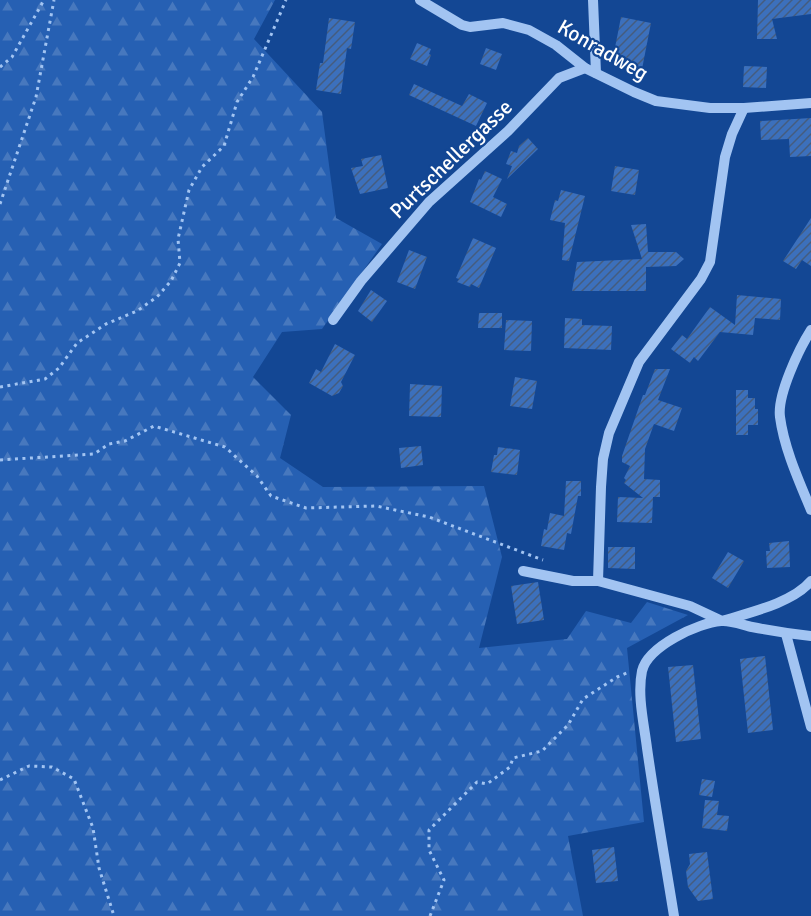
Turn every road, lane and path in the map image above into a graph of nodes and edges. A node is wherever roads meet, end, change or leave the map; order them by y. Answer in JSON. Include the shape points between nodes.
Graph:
{"nodes":[{"id":1,"x":44,"y":0,"type":"edge"},
{"id":2,"x":54,"y":0,"type":"edge"},
{"id":3,"x":286,"y":0,"type":"edge"},
{"id":4,"x":420,"y":0,"type":"edge"},
{"id":5,"x":593,"y":0,"type":"edge"},
{"id":6,"x":0,"y":67,"type":"edge"},
{"id":7,"x":585,"y":68,"type":"junction"},
{"id":8,"x":596,"y":73,"type":"junction"},
{"id":9,"x":811,"y":103,"type":"edge"},
{"id":10,"x":744,"y":108,"type":"junction"},
{"id":11,"x":0,"y":204,"type":"edge"},
{"id":12,"x":333,"y":320,"type":"dead end"},
{"id":13,"x":811,"y":330,"type":"edge"},
{"id":14,"x":0,"y":387,"type":"edge"},
{"id":15,"x":0,"y":460,"type":"edge"},
{"id":16,"x":811,"y":510,"type":"edge"},
{"id":17,"x":545,"y":561,"type":"dead end"},
{"id":18,"x":523,"y":571,"type":"dead end"},
{"id":19,"x":598,"y":581,"type":"junction"},
{"id":20,"x":811,"y":581,"type":"edge"},
{"id":21,"x":722,"y":621,"type":"junction"},
{"id":22,"x":786,"y":634,"type":"junction"},
{"id":23,"x":811,"y":636,"type":"edge"},
{"id":24,"x":642,"y":669,"type":"junction"},
{"id":25,"x":811,"y":728,"type":"edge"},
{"id":26,"x":0,"y":780,"type":"edge"},
{"id":27,"x":114,"y":916,"type":"edge"},
{"id":28,"x":430,"y":916,"type":"edge"},
{"id":29,"x":674,"y":916,"type":"edge"}],
"edges":[{"from":1,"to":6,"type":"path","via":[[12,57]]},
{"from":2,"to":11,"type":"path","via":[[36,97]]},
{"from":3,"to":14,"type":"path","via":[[253,77],[237,102],[224,146],[202,167],[189,190],[178,239],[180,263],[171,280],[157,297],[137,311],[106,324],[77,344],[45,379]]},
{"from":4,"to":7,"type":"street","name":"Konradweg","via":[[462,25],[503,23],[529,30]]},
{"from":5,"to":8,"type":"street"},
{"from":7,"to":8,"type":"street","name":"Konradweg"},
{"from":7,"to":12,"type":"street","name":"Purtschellergasse","via":[[559,78],[508,131],[429,202]]},
{"from":8,"to":10,"type":"street","name":"Konradweg","via":[[656,101]]},
{"from":9,"to":10,"type":"street","name":"Konradweg"},
{"from":10,"to":19,"type":"street","via":[[725,157],[710,262],[639,362],[609,433],[603,459]]},
{"from":13,"to":16,"type":"street","via":[[795,358],[780,417]]},
{"from":15,"to":17,"type":"path","via":[[94,454],[154,426],[225,447],[257,476],[271,496],[288,502],[306,508],[376,506],[429,518]]},
{"from":18,"to":19,"type":"street","via":[[573,581]]},
{"from":19,"to":21,"type":"street","via":[[690,606]]},
{"from":20,"to":21,"type":"street","via":[[781,601]]},
{"from":21,"to":22,"type":"street"},
{"from":21,"to":24,"type":"street","via":[[670,640],[658,648]]},
{"from":22,"to":23,"type":"street"},
{"from":22,"to":25,"type":"street"},
{"from":24,"to":28,"type":"path","via":[[617,677],[584,699],[568,725],[542,751],[513,758],[510,767],[487,784],[477,782],[429,830],[429,850],[444,880]]},
{"from":24,"to":29,"type":"street","via":[[644,724]]},
{"from":26,"to":27,"type":"path","via":[[29,766],[52,767],[74,779],[93,828],[99,868]]}]}
